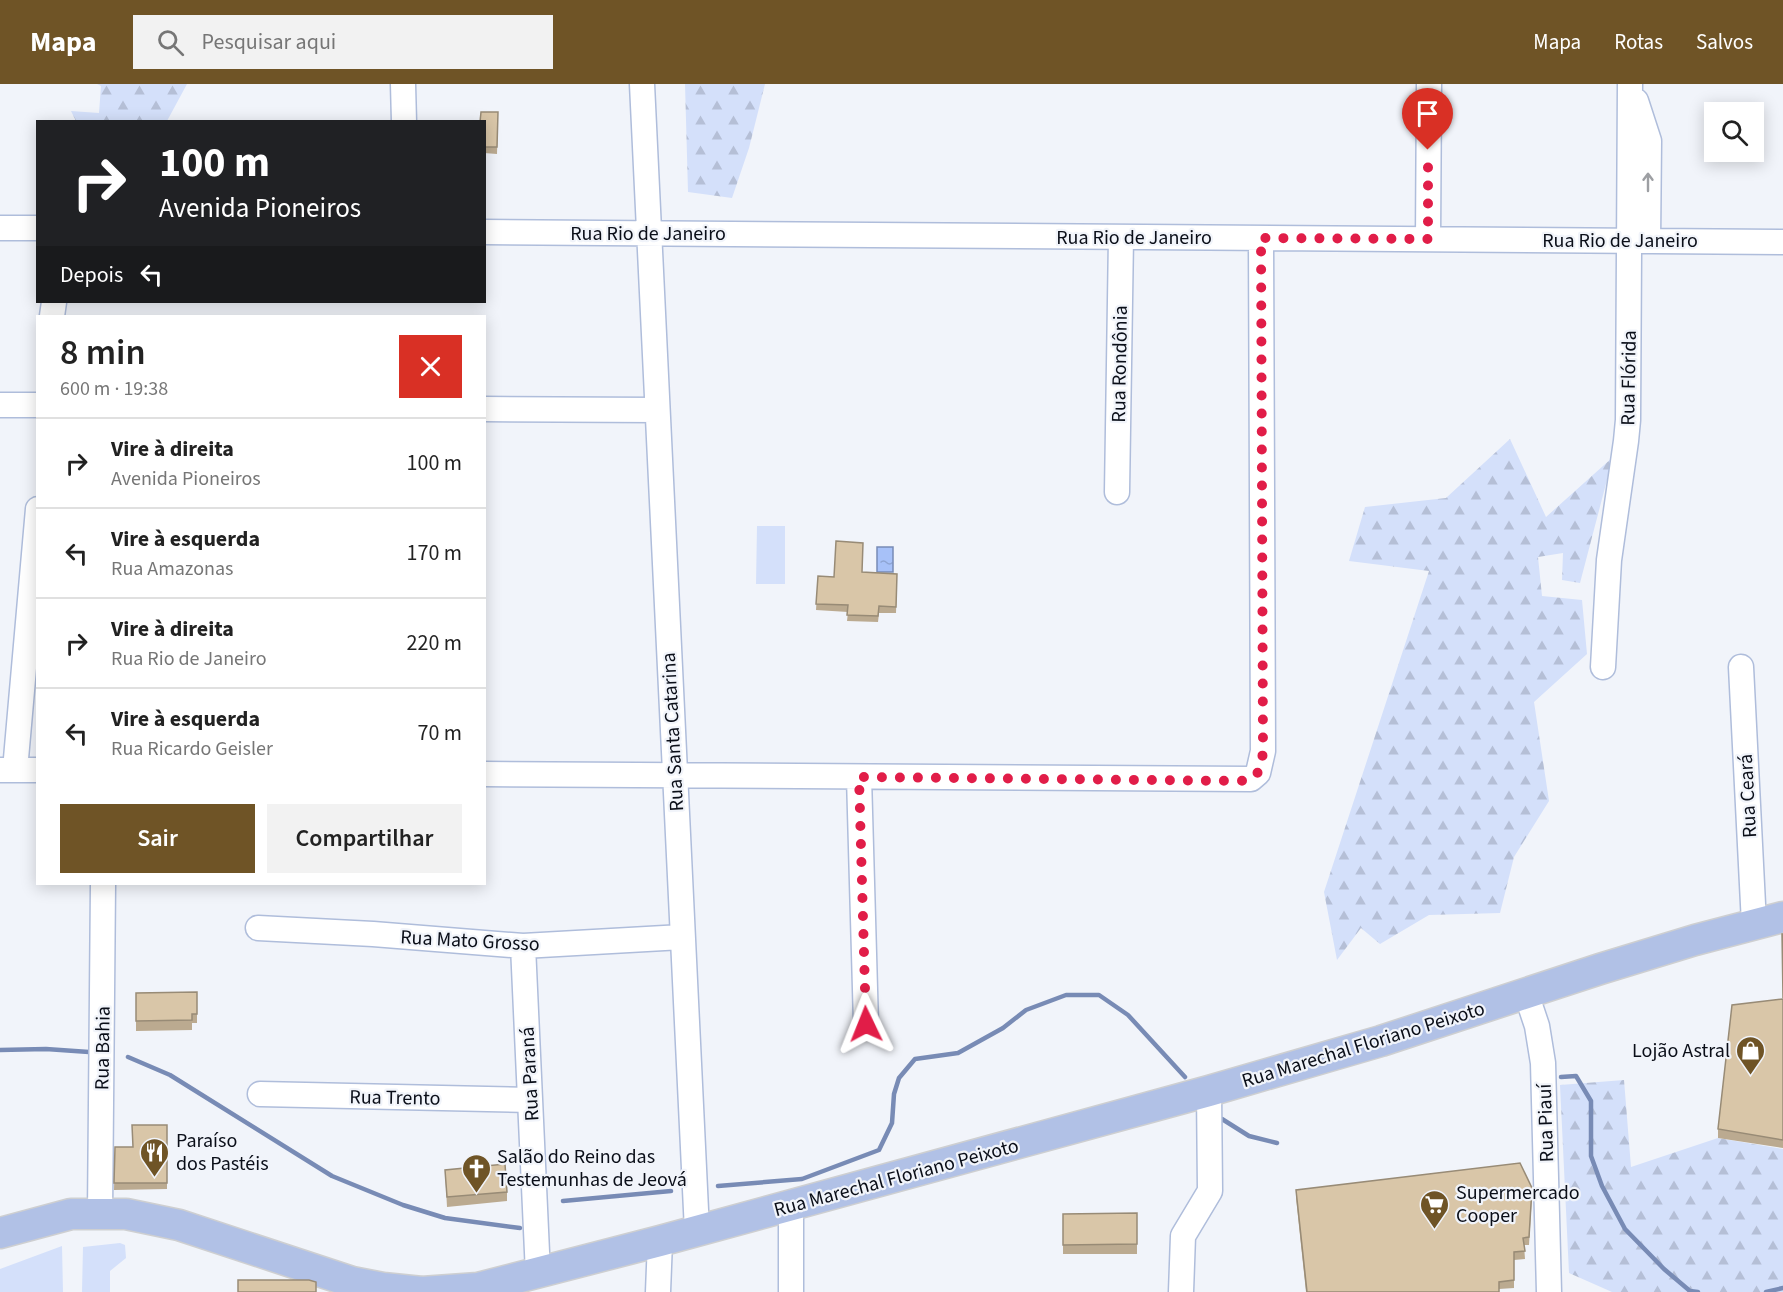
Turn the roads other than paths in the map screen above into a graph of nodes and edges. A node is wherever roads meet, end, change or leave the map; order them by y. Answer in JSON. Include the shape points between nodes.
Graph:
{"nodes":[{"id":1,"x":403,"y":84,"type":"edge"},
{"id":2,"x":642,"y":84,"type":"edge"},
{"id":3,"x":1429,"y":84,"type":"edge"},
{"id":4,"x":1629,"y":86,"type":"edge"},
{"id":5,"x":404,"y":120,"type":"edge"},
{"id":6,"x":0,"y":228,"type":"edge"},
{"id":7,"x":36,"y":228,"type":"edge"},
{"id":8,"x":486,"y":232,"type":"edge"},
{"id":9,"x":648,"y":233,"type":"junction"},
{"id":10,"x":1121,"y":237,"type":"junction"},
{"id":11,"x":1261,"y":238,"type":"junction"},
{"id":12,"x":1428,"y":239,"type":"junction"},
{"id":13,"x":1638,"y":241,"type":"junction"},
{"id":14,"x":1783,"y":242,"type":"edge"},
{"id":15,"x":0,"y":405,"type":"edge"},
{"id":16,"x":36,"y":405,"type":"edge"},
{"id":17,"x":486,"y":409,"type":"edge"},
{"id":18,"x":657,"y":410,"type":"junction"},
{"id":19,"x":1117,"y":492,"type":"dead end"},
{"id":20,"x":36,"y":534,"type":"edge"},
{"id":21,"x":1604,"y":667,"type":"dead end"},
{"id":22,"x":1741,"y":667,"type":"dead end"},
{"id":23,"x":17,"y":770,"type":"edge"},
{"id":24,"x":486,"y":774,"type":"edge"},
{"id":25,"x":675,"y":776,"type":"junction"},
{"id":26,"x":859,"y":777,"type":"junction"},
{"id":27,"x":103,"y":885,"type":"edge"},
{"id":28,"x":1783,"y":917,"type":"edge"},
{"id":29,"x":1754,"y":924,"type":"junction"},
{"id":30,"x":258,"y":928,"type":"dead end"},
{"id":31,"x":682,"y":937,"type":"junction"},
{"id":32,"x":523,"y":946,"type":"junction"},
{"id":33,"x":1526,"y":993,"type":"junction"},
{"id":34,"x":866,"y":1024,"type":"dead end"},
{"id":35,"x":1209,"y":1091,"type":"junction"},
{"id":36,"x":260,"y":1094,"type":"dead end"},
{"id":37,"x":530,"y":1100,"type":"junction"},
{"id":38,"x":791,"y":1206,"type":"junction"},
{"id":39,"x":100,"y":1213,"type":"junction"},
{"id":40,"x":697,"y":1231,"type":"junction"},
{"id":41,"x":0,"y":1233,"type":"edge"},
{"id":42,"x":660,"y":1241,"type":"junction"},
{"id":43,"x":538,"y":1274,"type":"junction"},
{"id":44,"x":658,"y":1292,"type":"edge"},
{"id":45,"x":791,"y":1292,"type":"edge"},
{"id":46,"x":1182,"y":1292,"type":"edge"},
{"id":47,"x":1549,"y":1292,"type":"edge"}],
"edges":[{"from":1,"to":5,"type":"street"},
{"from":2,"to":9,"type":"street","name":"Rua Santa Catarina"},
{"from":3,"to":12,"type":"street"},
{"from":4,"to":13,"type":"street","name":"Rua Flórida"},
{"from":6,"to":7,"type":"street"},
{"from":8,"to":9,"type":"street","name":"Rua Rio de Janeiro"},
{"from":9,"to":10,"type":"street","name":"Rua Rio de Janeiro"},
{"from":9,"to":18,"type":"street","name":"Rua Santa Catarina"},
{"from":10,"to":11,"type":"street","name":"Rua Rio de Janeiro"},
{"from":10,"to":19,"type":"street","name":"Rua Rondônia"},
{"from":11,"to":12,"type":"street","name":"Rua Rio de Janeiro"},
{"from":11,"to":26,"type":"street","via":[[1263,751],[1258,773],[1240,781]]},
{"from":12,"to":13,"type":"street","name":"Rua Rio de Janeiro"},
{"from":13,"to":14,"type":"street","name":"Rua Rio de Janeiro"},
{"from":13,"to":21,"type":"street","name":"Rua Flórida","via":[[1626,441],[1609,560]]},
{"from":15,"to":16,"type":"street"},
{"from":17,"to":18,"type":"street"},
{"from":18,"to":25,"type":"street","name":"Rua Santa Catarina"},
{"from":20,"to":23,"type":"street"},
{"from":22,"to":29,"type":"street","name":"Rua Ceará"},
{"from":24,"to":25,"type":"street"},
{"from":25,"to":26,"type":"street"},
{"from":25,"to":31,"type":"street","name":"Rua Santa Catarina"},
{"from":26,"to":34,"type":"street"},
{"from":27,"to":39,"type":"street","name":"Rua Bahia"},
{"from":28,"to":29,"type":"main road","name":"Rua Marechal Floriano Peixoto"},
{"from":29,"to":33,"type":"main road","name":"Rua Marechal Floriano Peixoto"},
{"from":30,"to":32,"type":"street","name":"Rua Mato Grosso"},
{"from":31,"to":32,"type":"street","name":"Rua Mato Grosso"},
{"from":31,"to":40,"type":"street","name":"Rua Santa Catarina"},
{"from":32,"to":37,"type":"street","name":"Rua Paraná"},
{"from":33,"to":35,"type":"main road","name":"Rua Marechal Floriano Peixoto","via":[[1381,1041]]},
{"from":33,"to":47,"type":"street","name":"Rua Piauí","via":[[1543,1063]]},
{"from":35,"to":38,"type":"main road","name":"Rua Marechal Floriano Peixoto"},
{"from":35,"to":46,"type":"street","via":[[1210,1191],[1183,1236]]},
{"from":36,"to":37,"type":"street","name":"Rua Trento"},
{"from":37,"to":43,"type":"street","name":"Rua Paraná"},
{"from":38,"to":40,"type":"main road","name":"Rua Marechal Floriano Peixoto"},
{"from":38,"to":45,"type":"street"},
{"from":39,"to":41,"type":"main road","name":"Rua Marechal Floriano Peixoto","via":[[61,1216]]},
{"from":39,"to":43,"type":"main road","name":"Rua Marechal Floriano Peixoto","via":[[179,1225],[352,1282],[383,1288],[458,1290]]},
{"from":40,"to":42,"type":"main road","name":"Rua Marechal Floriano Peixoto"},
{"from":42,"to":43,"type":"main road","name":"Rua Marechal Floriano Peixoto"},
{"from":42,"to":44,"type":"street"}]}
